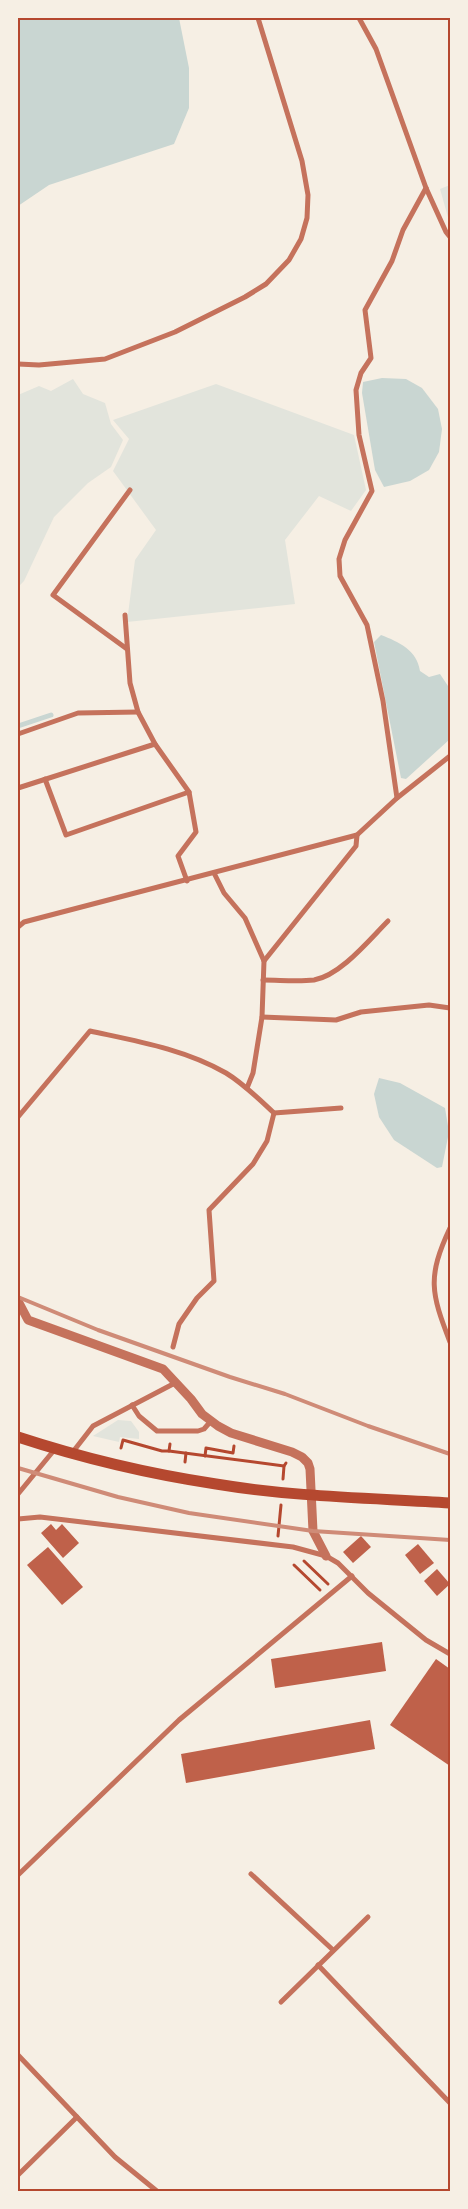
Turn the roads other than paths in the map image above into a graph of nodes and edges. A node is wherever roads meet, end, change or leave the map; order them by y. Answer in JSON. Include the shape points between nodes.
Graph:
{"nodes":[{"id":1,"x":258,"y":18,"type":"edge"},
{"id":2,"x":359,"y":18,"type":"edge"},
{"id":3,"x":426,"y":188,"type":"junction"},
{"id":4,"x":450,"y":237,"type":"edge"},
{"id":5,"x":18,"y":364,"type":"edge"},
{"id":6,"x":130,"y":490,"type":"dead end"},
{"id":7,"x":125,"y":615,"type":"dead end"},
{"id":8,"x":128,"y":649,"type":"junction"},
{"id":9,"x":138,"y":712,"type":"junction"},
{"id":10,"x":18,"y":734,"type":"edge"},
{"id":11,"x":155,"y":744,"type":"junction"},
{"id":12,"x":450,"y":756,"type":"edge"},
{"id":13,"x":45,"y":779,"type":"junction"},
{"id":14,"x":18,"y":788,"type":"edge"},
{"id":15,"x":189,"y":792,"type":"junction"},
{"id":16,"x":397,"y":798,"type":"junction"},
{"id":17,"x":357,"y":836,"type":"junction"},
{"id":18,"x":214,"y":873,"type":"junction"},
{"id":19,"x":187,"y":881,"type":"junction"},
{"id":20,"x":388,"y":921,"type":"dead end"},
{"id":21,"x":18,"y":927,"type":"edge"},
{"id":22,"x":264,"y":961,"type":"junction"},
{"id":23,"x":263,"y":980,"type":"junction"},
{"id":24,"x":450,"y":1008,"type":"edge"},
{"id":25,"x":262,"y":1017,"type":"junction"},
{"id":26,"x":246,"y":1088,"type":"junction"},
{"id":27,"x":341,"y":1108,"type":"dead end"},
{"id":28,"x":274,"y":1113,"type":"junction"},
{"id":29,"x":18,"y":1117,"type":"edge"},
{"id":30,"x":450,"y":1228,"type":"edge"},
{"id":31,"x":18,"y":1301,"type":"edge"},
{"id":32,"x":450,"y":1342,"type":"edge"},
{"id":33,"x":173,"y":1347,"type":"dead end"},
{"id":34,"x":175,"y":1383,"type":"junction"},
{"id":35,"x":132,"y":1405,"type":"junction"},
{"id":36,"x":211,"y":1421,"type":"junction"},
{"id":37,"x":18,"y":1437,"type":"edge"},
{"id":38,"x":55,"y":1449,"type":"junction"},
{"id":39,"x":71,"y":1454,"type":"junction"},
{"id":40,"x":18,"y":1494,"type":"edge"},
{"id":41,"x":312,"y":1495,"type":"junction"},
{"id":42,"x":450,"y":1503,"type":"edge"},
{"id":43,"x":18,"y":1519,"type":"edge"},
{"id":44,"x":326,"y":1556,"type":"junction"},
{"id":45,"x":352,"y":1576,"type":"junction"},
{"id":46,"x":450,"y":1654,"type":"edge"},
{"id":47,"x":251,"y":1874,"type":"dead end"},
{"id":48,"x":18,"y":1875,"type":"edge"},
{"id":49,"x":368,"y":1917,"type":"dead end"},
{"id":50,"x":333,"y":1950,"type":"junction"},
{"id":51,"x":318,"y":1965,"type":"junction"},
{"id":52,"x":281,"y":2002,"type":"dead end"},
{"id":53,"x":18,"y":2055,"type":"edge"},
{"id":54,"x":450,"y":2103,"type":"edge"},
{"id":55,"x":77,"y":2117,"type":"junction"},
{"id":56,"x":18,"y":2175,"type":"edge"},
{"id":57,"x":158,"y":2192,"type":"edge"}],
"edges":[{"from":1,"to":5,"type":"street","via":[[302,161],[308,195],[307,218],[289,260],[266,284],[245,297],[175,332],[105,359],[39,366]]},
{"from":2,"to":3,"type":"street","via":[[376,49]]},
{"from":3,"to":4,"type":"street"},
{"from":3,"to":16,"type":"street","via":[[365,310],[371,358],[361,373],[356,390],[359,434],[372,491],[344,540],[339,559],[340,576],[366,625],[383,701]]},
{"from":6,"to":8,"type":"street","via":[[53,595]]},
{"from":7,"to":8,"type":"street"},
{"from":8,"to":9,"type":"street","via":[[130,683]]},
{"from":9,"to":10,"type":"street","via":[[78,713]]},
{"from":9,"to":11,"type":"street"},
{"from":11,"to":13,"type":"street"},
{"from":11,"to":15,"type":"street"},
{"from":12,"to":16,"type":"street"},
{"from":13,"to":14,"type":"street"},
{"from":13,"to":15,"type":"street","via":[[66,835]]},
{"from":15,"to":19,"type":"street","via":[[196,832],[178,856]]},
{"from":16,"to":17,"type":"street"},
{"from":17,"to":18,"type":"street"},
{"from":17,"to":22,"type":"street","via":[[356,846]]},
{"from":18,"to":19,"type":"street"},
{"from":18,"to":22,"type":"street","via":[[224,892],[245,918]]},
{"from":19,"to":21,"type":"street","via":[[24,922]]},
{"from":20,"to":23,"type":"street","via":[[328,976],[314,980]]},
{"from":22,"to":23,"type":"street"},
{"from":23,"to":25,"type":"street"},
{"from":24,"to":25,"type":"street","via":[[429,1005],[361,1012],[336,1020]]},
{"from":25,"to":26,"type":"street","via":[[253,1073]]},
{"from":26,"to":28,"type":"street"},
{"from":26,"to":29,"type":"street","via":[[227,1074],[194,1058],[153,1044],[90,1031]]},
{"from":27,"to":28,"type":"street"},
{"from":28,"to":33,"type":"street","via":[[267,1141],[253,1164],[209,1210],[214,1281],[179,1324]]},
{"from":30,"to":32,"type":"street","via":[[441,1248],[433,1290]]},
{"from":31,"to":34,"type":"street","via":[[28,1320],[163,1369]]},
{"from":34,"to":35,"type":"street"},
{"from":34,"to":36,"type":"street"},
{"from":35,"to":36,"type":"street","via":[[139,1416],[157,1431],[198,1431]]},
{"from":35,"to":39,"type":"street","via":[[93,1426]]},
{"from":36,"to":41,"type":"street","via":[[231,1433],[302,1457],[310,1469]]},
{"from":37,"to":38,"type":"highway"},
{"from":38,"to":39,"type":"highway"},
{"from":38,"to":40,"type":"street"},
{"from":39,"to":41,"type":"highway","via":[[217,1484]]},
{"from":41,"to":42,"type":"highway"},
{"from":41,"to":44,"type":"street","via":[[310,1516],[313,1531]]},
{"from":43,"to":44,"type":"street","via":[[40,1517],[293,1547]]},
{"from":44,"to":45,"type":"street"},
{"from":45,"to":46,"type":"street","via":[[426,1640]]},
{"from":45,"to":48,"type":"street","via":[[179,1720]]},
{"from":47,"to":50,"type":"street"},
{"from":49,"to":50,"type":"street"},
{"from":50,"to":51,"type":"street"},
{"from":51,"to":52,"type":"street"},
{"from":51,"to":54,"type":"street"},
{"from":53,"to":55,"type":"street"},
{"from":55,"to":56,"type":"street"},
{"from":55,"to":57,"type":"street","via":[[115,2157]]}]}
